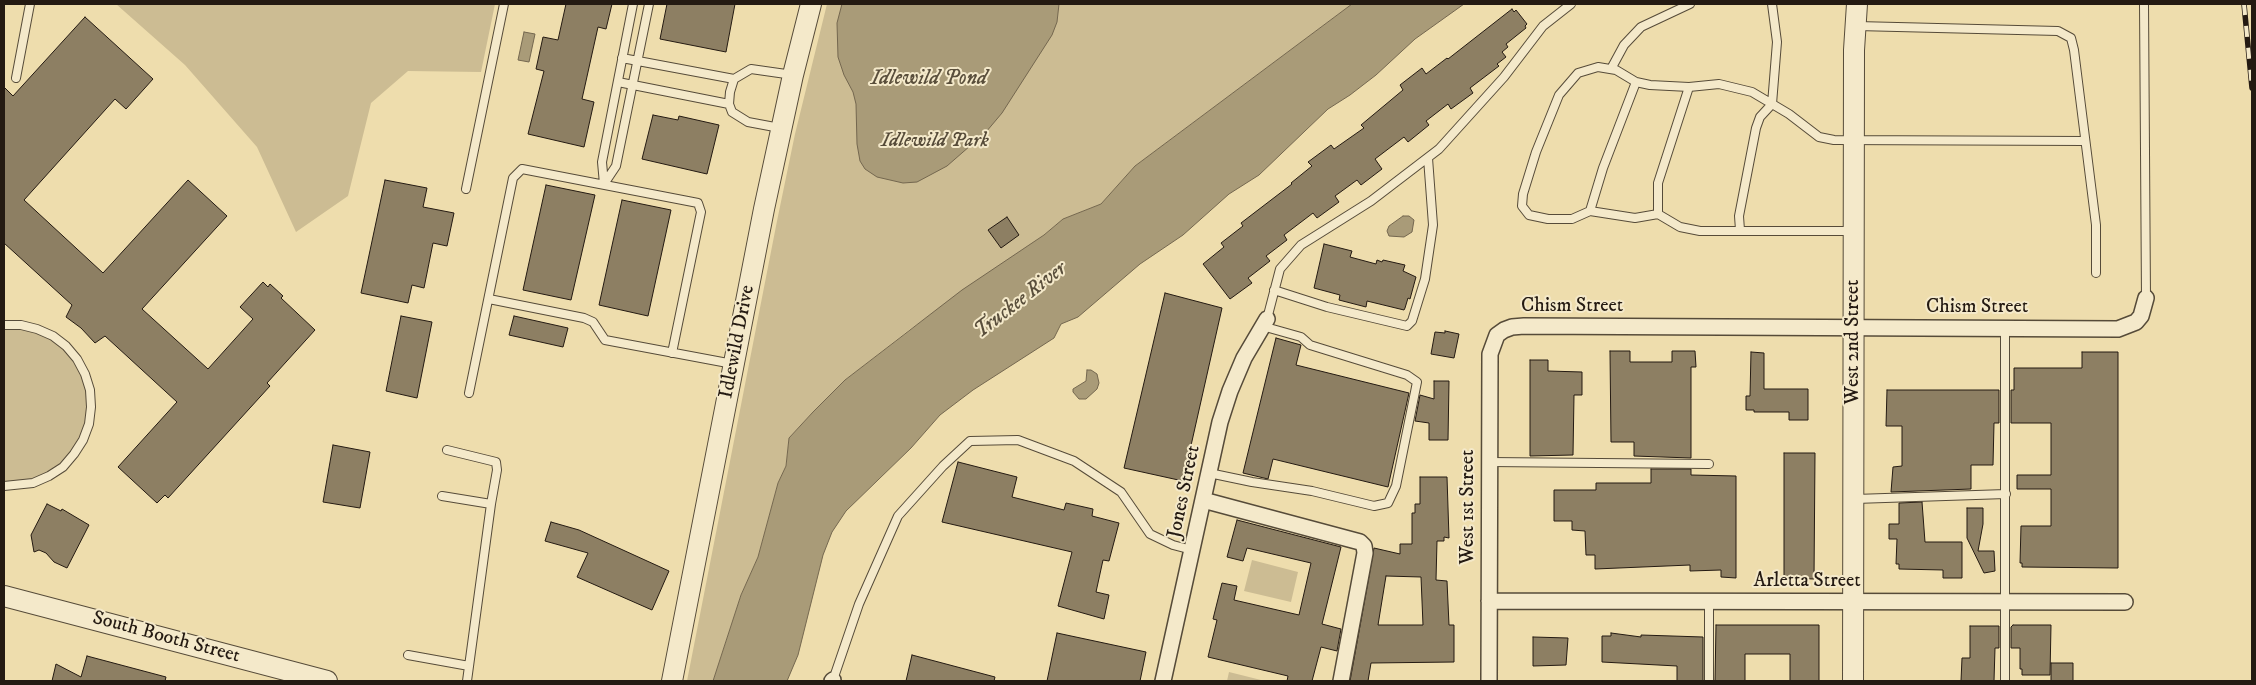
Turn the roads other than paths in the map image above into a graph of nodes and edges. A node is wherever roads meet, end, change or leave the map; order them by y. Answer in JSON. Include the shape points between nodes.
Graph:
{"nodes":[{"id":1,"x":30,"y":4,"type":"edge"},
{"id":2,"x":504,"y":4,"type":"edge"},
{"id":3,"x":633,"y":4,"type":"edge"},
{"id":4,"x":649,"y":4,"type":"edge"},
{"id":5,"x":811,"y":4,"type":"edge"},
{"id":6,"x":1572,"y":4,"type":"edge"},
{"id":7,"x":1690,"y":4,"type":"edge"},
{"id":8,"x":1772,"y":4,"type":"edge"},
{"id":9,"x":1857,"y":4,"type":"edge"},
{"id":10,"x":2144,"y":4,"type":"edge"},
{"id":11,"x":1855,"y":26,"type":"junction"},
{"id":12,"x":622,"y":58,"type":"junction"},
{"id":13,"x":637,"y":61,"type":"junction"},
{"id":14,"x":1611,"y":69,"type":"junction"},
{"id":15,"x":793,"y":75,"type":"junction"},
{"id":16,"x":16,"y":78,"type":"dead end"},
{"id":17,"x":734,"y":79,"type":"junction"},
{"id":18,"x":618,"y":82,"type":"junction"},
{"id":19,"x":1636,"y":82,"type":"junction"},
{"id":20,"x":633,"y":85,"type":"junction"},
{"id":21,"x":1689,"y":87,"type":"junction"},
{"id":22,"x":729,"y":104,"type":"junction"},
{"id":23,"x":1772,"y":104,"type":"junction"},
{"id":24,"x":781,"y":128,"type":"junction"},
{"id":25,"x":1855,"y":141,"type":"junction"},
{"id":26,"x":2086,"y":141,"type":"junction"},
{"id":27,"x":1428,"y":158,"type":"junction"},
{"id":28,"x":604,"y":184,"type":"junction"},
{"id":29,"x":466,"y":189,"type":"dead end"},
{"id":30,"x":1590,"y":211,"type":"junction"},
{"id":31,"x":1658,"y":214,"type":"junction"},
{"id":32,"x":1740,"y":230,"type":"junction"},
{"id":33,"x":1854,"y":231,"type":"junction"},
{"id":34,"x":2096,"y":273,"type":"dead end"},
{"id":35,"x":1274,"y":290,"type":"junction"},
{"id":36,"x":2146,"y":298,"type":"joint"},
{"id":37,"x":489,"y":299,"type":"junction"},
{"id":38,"x":1265,"y":323,"type":"junction"},
{"id":39,"x":4,"y":325,"type":"edge"},
{"id":40,"x":1854,"y":328,"type":"junction"},
{"id":41,"x":2005,"y":328,"type":"junction"},
{"id":42,"x":1497,"y":335,"type":"joint"},
{"id":43,"x":672,"y":353,"type":"junction"},
{"id":44,"x":733,"y":364,"type":"junction"},
{"id":45,"x":469,"y":393,"type":"dead end"},
{"id":46,"x":446,"y":450,"type":"dead end"},
{"id":47,"x":1489,"y":462,"type":"junction"},
{"id":48,"x":1709,"y":464,"type":"dead end"},
{"id":49,"x":1209,"y":473,"type":"junction"},
{"id":50,"x":4,"y":486,"type":"edge"},
{"id":51,"x":2006,"y":494,"type":"junction"},
{"id":52,"x":442,"y":496,"type":"dead end"},
{"id":53,"x":1853,"y":499,"type":"junction"},
{"id":54,"x":1203,"y":500,"type":"junction"},
{"id":55,"x":491,"y":504,"type":"junction"},
{"id":56,"x":1192,"y":550,"type":"junction"},
{"id":57,"x":4,"y":596,"type":"edge"},
{"id":58,"x":1489,"y":601,"type":"junction"},
{"id":59,"x":1854,"y":601,"type":"junction"},
{"id":60,"x":2006,"y":601,"type":"junction"},
{"id":61,"x":1709,"y":602,"type":"junction"},
{"id":62,"x":2125,"y":602,"type":"dead end"},
{"id":63,"x":408,"y":655,"type":"dead end"},
{"id":64,"x":469,"y":666,"type":"junction"},
{"id":65,"x":327,"y":681,"type":"edge"},
{"id":66,"x":467,"y":681,"type":"edge"},
{"id":67,"x":672,"y":681,"type":"edge"},
{"id":68,"x":834,"y":681,"type":"edge"},
{"id":69,"x":1163,"y":681,"type":"edge"},
{"id":70,"x":1341,"y":681,"type":"edge"},
{"id":71,"x":1489,"y":681,"type":"edge"},
{"id":72,"x":1709,"y":681,"type":"edge"},
{"id":73,"x":1854,"y":681,"type":"edge"},
{"id":74,"x":2005,"y":681,"type":"edge"}],
"edges":[{"from":1,"to":16,"type":"lane"},
{"from":2,"to":29,"type":"lane"},
{"from":3,"to":12,"type":"lane"},
{"from":4,"to":13,"type":"lane"},
{"from":5,"to":15,"type":"street","name":"Idlewild Drive"},
{"from":6,"to":27,"type":"lane","via":[[1543,26],[1504,77]]},
{"from":7,"to":14,"type":"lane","via":[[1641,27],[1624,44]]},
{"from":8,"to":23,"type":"lane","via":[[1777,42]]},
{"from":9,"to":11,"type":"street","name":"West 2nd Street"},
{"from":10,"to":36,"type":"lane","name":"Chism Street"},
{"from":11,"to":25,"type":"street","name":"West 2nd Street"},
{"from":11,"to":26,"type":"lane","via":[[2066,34],[2071,38],[2074,50]]},
{"from":12,"to":13,"type":"lane"},
{"from":12,"to":18,"type":"lane"},
{"from":13,"to":17,"type":"lane"},
{"from":13,"to":20,"type":"lane"},
{"from":14,"to":19,"type":"lane"},
{"from":14,"to":30,"type":"lane","via":[[1598,66],[1578,73],[1559,95],[1523,194],[1522,206],[1529,215],[1548,219],[1572,218]]},
{"from":15,"to":17,"type":"lane","via":[[751,69]]},
{"from":15,"to":24,"type":"street","name":"Idlewild Drive"},
{"from":17,"to":22,"type":"lane"},
{"from":18,"to":20,"type":"lane"},
{"from":18,"to":28,"type":"lane","via":[[602,162]]},
{"from":19,"to":21,"type":"lane"},
{"from":19,"to":30,"type":"lane"},
{"from":20,"to":22,"type":"lane"},
{"from":20,"to":28,"type":"lane","via":[[616,166]]},
{"from":21,"to":23,"type":"lane","via":[[1719,84],[1752,92]]},
{"from":21,"to":31,"type":"lane","via":[[1658,182]]},
{"from":22,"to":24,"type":"lane","via":[[732,112],[748,122]]},
{"from":23,"to":25,"type":"lane","via":[[1819,137]]},
{"from":23,"to":32,"type":"lane","via":[[1760,117],[1756,128],[1739,216]]},
{"from":24,"to":44,"type":"street","name":"Idlewild Drive"},
{"from":25,"to":26,"type":"lane"},
{"from":25,"to":33,"type":"street","name":"West 2nd Street"},
{"from":26,"to":34,"type":"lane","via":[[2096,225]]},
{"from":27,"to":35,"type":"lane","via":[[1371,201],[1301,245],[1280,269]]},
{"from":27,"to":35,"type":"lane","via":[[1433,225],[1425,279],[1412,321],[1407,326],[1327,307]]},
{"from":28,"to":37,"type":"lane","via":[[522,169],[513,178]]},
{"from":28,"to":43,"type":"lane","via":[[698,203],[701,212]]},
{"from":30,"to":31,"type":"lane","via":[[1634,218]]},
{"from":31,"to":32,"type":"lane","via":[[1680,227],[1700,231]]},
{"from":32,"to":33,"type":"lane"},
{"from":33,"to":40,"type":"street","name":"West 2nd Street"},
{"from":35,"to":38,"type":"lane"},
{"from":36,"to":41,"type":"street","name":"Chism Street","via":[[2142,316],[2118,329]]},
{"from":37,"to":43,"type":"lane","via":[[584,318],[593,322],[605,340]]},
{"from":37,"to":45,"type":"lane"},
{"from":38,"to":49,"type":"street","name":"Jones Street","via":[[1244,358],[1230,391]]},
{"from":38,"to":49,"type":"lane","via":[[1301,337],[1310,345],[1407,375],[1417,382],[1396,486],[1388,503],[1374,506],[1312,491]]},
{"from":39,"to":50,"type":"lane","via":[[37,329],[66,346],[85,374],[91,407],[83,440],[63,467],[34,483]]},
{"from":40,"to":41,"type":"street","name":"Chism Street"},
{"from":40,"to":42,"type":"street","name":"Chism Street","via":[[1524,326],[1512,327]]},
{"from":40,"to":53,"type":"street","name":"West 2nd Street"},
{"from":41,"to":51,"type":"lane"},
{"from":42,"to":47,"type":"street","name":"West 1st Street","via":[[1490,354]]},
{"from":43,"to":44,"type":"lane"},
{"from":44,"to":67,"type":"street","name":"Idlewild Drive"},
{"from":46,"to":55,"type":"lane","via":[[496,462]]},
{"from":47,"to":48,"type":"lane"},
{"from":47,"to":58,"type":"street","name":"West 1st Street"},
{"from":49,"to":54,"type":"street","name":"Jones Street"},
{"from":51,"to":53,"type":"lane"},
{"from":51,"to":60,"type":"lane"},
{"from":52,"to":55,"type":"lane"},
{"from":53,"to":59,"type":"street","name":"West 2nd Street"},
{"from":54,"to":56,"type":"street","name":"Jones Street"},
{"from":54,"to":70,"type":"street","via":[[1360,542],[1364,546]]},
{"from":55,"to":64,"type":"lane"},
{"from":56,"to":68,"type":"lane","via":[[1173,546],[1150,534],[1121,492],[1074,461],[1018,440],[970,441],[898,516],[859,604]]},
{"from":56,"to":69,"type":"street","name":"Jones Street"},
{"from":57,"to":65,"type":"street","name":"South Booth Street"},
{"from":58,"to":61,"type":"street","name":"Arletta Street"},
{"from":58,"to":71,"type":"street","name":"West 1st Street"},
{"from":59,"to":60,"type":"street","name":"Arletta Street"},
{"from":59,"to":61,"type":"street","name":"Arletta Street"},
{"from":59,"to":73,"type":"street","name":"West 2nd Street"},
{"from":60,"to":62,"type":"street","name":"Arletta Street"},
{"from":60,"to":74,"type":"lane"},
{"from":61,"to":72,"type":"lane"},
{"from":63,"to":64,"type":"lane"},
{"from":64,"to":66,"type":"lane"}]}
